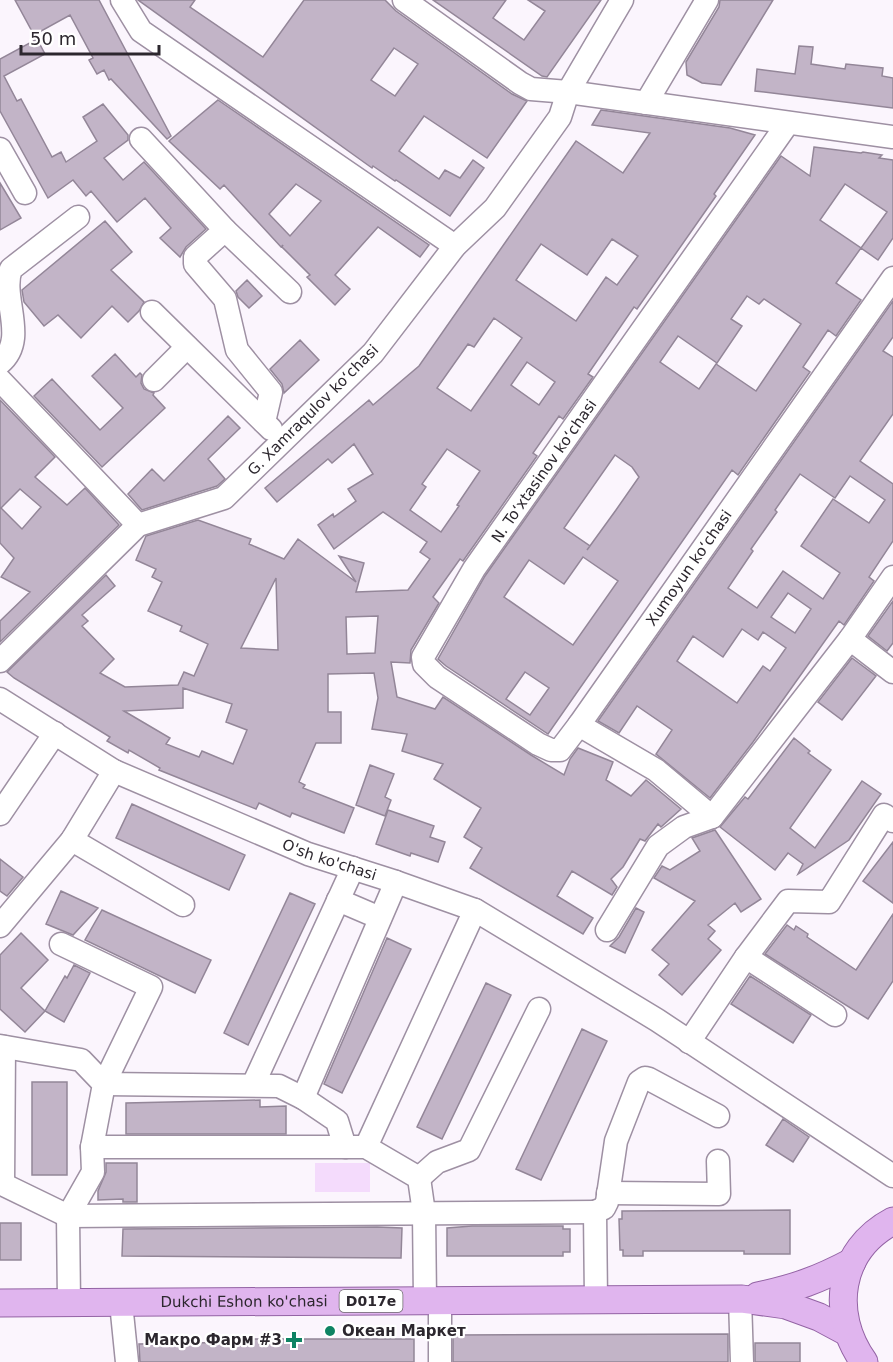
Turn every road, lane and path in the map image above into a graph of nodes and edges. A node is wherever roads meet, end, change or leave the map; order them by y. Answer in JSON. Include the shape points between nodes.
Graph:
{"nodes":[{"id":1,"x":122,"y":0,"type":"edge"},
{"id":2,"x":404,"y":0,"type":"edge"},
{"id":3,"x":622,"y":0,"type":"edge"},
{"id":4,"x":707,"y":0,"type":"edge"},
{"id":5,"x":568,"y":92,"type":"junction"},
{"id":6,"x":646,"y":103,"type":"junction"},
{"id":7,"x":788,"y":123,"type":"junction"},
{"id":8,"x":893,"y":137,"type":"edge"},
{"id":9,"x":141,"y":140,"type":"dead end"},
{"id":10,"x":0,"y":148,"type":"edge"},
{"id":11,"x":25,"y":193,"type":"dead end"},
{"id":12,"x":78,"y":217,"type":"dead end"},
{"id":13,"x":225,"y":230,"type":"junction"},
{"id":14,"x":455,"y":246,"type":"junction"},
{"id":15,"x":3,"y":275,"type":"edge"},
{"id":16,"x":893,"y":278,"type":"edge"},
{"id":17,"x":290,"y":292,"type":"dead end"},
{"id":18,"x":152,"y":312,"type":"dead end"},
{"id":19,"x":187,"y":347,"type":"junction"},
{"id":20,"x":0,"y":363,"type":"edge"},
{"id":21,"x":0,"y":380,"type":"edge"},
{"id":22,"x":154,"y":380,"type":"dead end"},
{"id":23,"x":264,"y":422,"type":"junction"},
{"id":24,"x":283,"y":441,"type":"junction"},
{"id":25,"x":138,"y":525,"type":"junction"},
{"id":26,"x":893,"y":577,"type":"edge"},
{"id":27,"x":850,"y":639,"type":"junction"},
{"id":28,"x":0,"y":660,"type":"edge"},
{"id":29,"x":893,"y":672,"type":"edge"},
{"id":30,"x":0,"y":699,"type":"edge"},
{"id":31,"x":579,"y":725,"type":"junction"},
{"id":32,"x":55,"y":733,"type":"junction"},
{"id":33,"x":114,"y":771,"type":"junction"},
{"id":34,"x":0,"y":814,"type":"edge"},
{"id":35,"x":712,"y":817,"type":"junction"},
{"id":36,"x":893,"y":821,"type":"edge"},
{"id":37,"x":72,"y":840,"type":"junction"},
{"id":38,"x":353,"y":868,"type":"junction"},
{"id":39,"x":396,"y":882,"type":"junction"},
{"id":40,"x":338,"y":900,"type":"junction"},
{"id":41,"x":183,"y":905,"type":"dead end"},
{"id":42,"x":475,"y":910,"type":"junction"},
{"id":43,"x":380,"y":918,"type":"junction"},
{"id":44,"x":0,"y":926,"type":"edge"},
{"id":45,"x":607,"y":930,"type":"dead end"},
{"id":46,"x":61,"y":944,"type":"dead end"},
{"id":47,"x":746,"y":957,"type":"junction"},
{"id":48,"x":539,"y":1009,"type":"dead end"},
{"id":49,"x":835,"y":1015,"type":"dead end"},
{"id":50,"x":689,"y":1042,"type":"junction"},
{"id":51,"x":2,"y":1046,"type":"edge"},
{"id":52,"x":104,"y":1084,"type":"junction"},
{"id":53,"x":254,"y":1085,"type":"junction"},
{"id":54,"x":303,"y":1098,"type":"junction"},
{"id":55,"x":718,"y":1116,"type":"dead end"},
{"id":56,"x":92,"y":1148,"type":"junction"},
{"id":57,"x":356,"y":1148,"type":"junction"},
{"id":58,"x":718,"y":1161,"type":"dead end"},
{"id":59,"x":893,"y":1176,"type":"edge"},
{"id":60,"x":419,"y":1178,"type":"junction"},
{"id":61,"x":1,"y":1184,"type":"edge"},
{"id":62,"x":608,"y":1193,"type":"junction"},
{"id":63,"x":595,"y":1212,"type":"junction"},
{"id":64,"x":424,"y":1213,"type":"junction"},
{"id":65,"x":68,"y":1216,"type":"junction"},
{"id":66,"x":893,"y":1221,"type":"edge"},
{"id":67,"x":852,"y":1262,"type":"junction"},
{"id":68,"x":741,"y":1299,"type":"junction"},
{"id":69,"x":433,"y":1300,"type":"junction"},
{"id":70,"x":596,"y":1300,"type":"junction"},
{"id":71,"x":69,"y":1302,"type":"junction"},
{"id":72,"x":0,"y":1303,"type":"edge"},
{"id":73,"x":121,"y":1303,"type":"junction"},
{"id":74,"x":847,"y":1332,"type":"junction"},
{"id":75,"x":127,"y":1362,"type":"edge"},
{"id":76,"x":440,"y":1362,"type":"edge"},
{"id":77,"x":742,"y":1362,"type":"edge"},
{"id":78,"x":864,"y":1362,"type":"edge"}],
"edges":[{"from":1,"to":14,"type":"street","via":[[141,31]]},
{"from":2,"to":5,"type":"street","via":[[520,84],[531,89]]},
{"from":3,"to":5,"type":"street","name":"G. Xamraqulov koʻchasi"},
{"from":4,"to":6,"type":"street"},
{"from":5,"to":6,"type":"street"},
{"from":5,"to":14,"type":"street","name":"G. Xamraqulov koʻchasi","via":[[560,117],[495,207]]},
{"from":6,"to":7,"type":"street"},
{"from":7,"to":8,"type":"street"},
{"from":7,"to":31,"type":"street","name":"N. Toʻxtasinov koʻchasi","via":[[474,569],[423,657],[424,664],[437,678],[551,750],[560,750]]},
{"from":9,"to":13,"type":"street"},
{"from":10,"to":11,"type":"street"},
{"from":12,"to":15,"type":"street"},
{"from":13,"to":17,"type":"street"},
{"from":13,"to":23,"type":"street","via":[[197,256],[195,264],[225,299],[237,350],[271,392]]},
{"from":14,"to":24,"type":"street","name":"G. Xamraqulov koʻchasi","via":[[373,353]]},
{"from":15,"to":20,"type":"street","via":[[12,347]]},
{"from":16,"to":31,"type":"street","name":"Xumoyun koʻchasi"},
{"from":18,"to":19,"type":"street"},
{"from":19,"to":22,"type":"street"},
{"from":19,"to":23,"type":"street"},
{"from":21,"to":25,"type":"street"},
{"from":23,"to":24,"type":"street"},
{"from":24,"to":25,"type":"street","name":"G. Xamraqulov koʻchasi","via":[[224,498]]},
{"from":25,"to":28,"type":"street","name":"G. Xamraqulov koʻchasi"},
{"from":26,"to":27,"type":"street"},
{"from":27,"to":29,"type":"street"},
{"from":27,"to":35,"type":"street"},
{"from":30,"to":32,"type":"street","name":"O'sh ko'chasi"},
{"from":31,"to":35,"type":"street","via":[[656,770]]},
{"from":32,"to":33,"type":"street","name":"O'sh ko'chasi"},
{"from":32,"to":34,"type":"street"},
{"from":33,"to":37,"type":"street"},
{"from":33,"to":38,"type":"street","name":"O'sh ko'chasi","via":[[308,854]]},
{"from":35,"to":45,"type":"street","via":[[684,827],[658,846]]},
{"from":36,"to":47,"type":"street","via":[[884,815],[829,902],[788,901]]},
{"from":37,"to":41,"type":"street"},
{"from":37,"to":44,"type":"street"},
{"from":38,"to":39,"type":"street","name":"O'sh ko'chasi"},
{"from":38,"to":40,"type":"street"},
{"from":39,"to":42,"type":"street","name":"O'sh ko'chasi"},
{"from":39,"to":43,"type":"street"},
{"from":40,"to":43,"type":"street"},
{"from":40,"to":53,"type":"street"},
{"from":42,"to":50,"type":"street","name":"O'sh ko'chasi"},
{"from":42,"to":57,"type":"street"},
{"from":43,"to":54,"type":"street"},
{"from":46,"to":52,"type":"street","via":[[151,987]]},
{"from":47,"to":49,"type":"street"},
{"from":47,"to":50,"type":"street"},
{"from":48,"to":60,"type":"street","via":[[469,1150],[437,1162]]},
{"from":50,"to":59,"type":"street","name":"O'sh ko'chasi"},
{"from":51,"to":52,"type":"street","via":[[81,1060]]},
{"from":51,"to":61,"type":"street"},
{"from":52,"to":53,"type":"street"},
{"from":52,"to":56,"type":"street"},
{"from":53,"to":54,"type":"street","via":[[279,1086]]},
{"from":54,"to":57,"type":"street","via":[[337,1121]]},
{"from":55,"to":62,"type":"street","via":[[649,1079],[642,1079],[616,1141]]},
{"from":56,"to":57,"type":"street"},
{"from":56,"to":65,"type":"street","via":[[93,1172]]},
{"from":57,"to":60,"type":"street"},
{"from":58,"to":62,"type":"street","via":[[719,1194]]},
{"from":60,"to":64,"type":"street"},
{"from":61,"to":65,"type":"street"},
{"from":62,"to":63,"type":"street","via":[[604,1208]]},
{"from":63,"to":64,"type":"street"},
{"from":63,"to":70,"type":"street"},
{"from":64,"to":65,"type":"street"},
{"from":64,"to":69,"type":"street"},
{"from":65,"to":71,"type":"street"},
{"from":66,"to":67,"type":"main road","number":"D017e","via":[[868,1239]]},
{"from":67,"to":68,"type":"main road","number":"D017e","via":[[794,1288]]},
{"from":67,"to":74,"type":"main road","number":"D017e","via":[[844,1284],[842,1309]]},
{"from":68,"to":70,"type":"main road","name":"Dukchi Eshon ko'chasi","number":"D017e"},
{"from":68,"to":74,"type":"main road","number":"D017e","via":[[786,1305]]},
{"from":68,"to":77,"type":"street"},
{"from":69,"to":70,"type":"main road","name":"Dukchi Eshon ko'chasi","number":"D017e"},
{"from":69,"to":73,"type":"main road","name":"Dukchi Eshon ko'chasi","number":"D017e"},
{"from":69,"to":76,"type":"street"},
{"from":71,"to":72,"type":"main road","name":"Dukchi Eshon ko'chasi","number":"D017e"},
{"from":71,"to":73,"type":"main road","name":"Dukchi Eshon ko'chasi","number":"D017e"},
{"from":73,"to":75,"type":"street"},
{"from":74,"to":78,"type":"main road","number":"D017e"}]}
